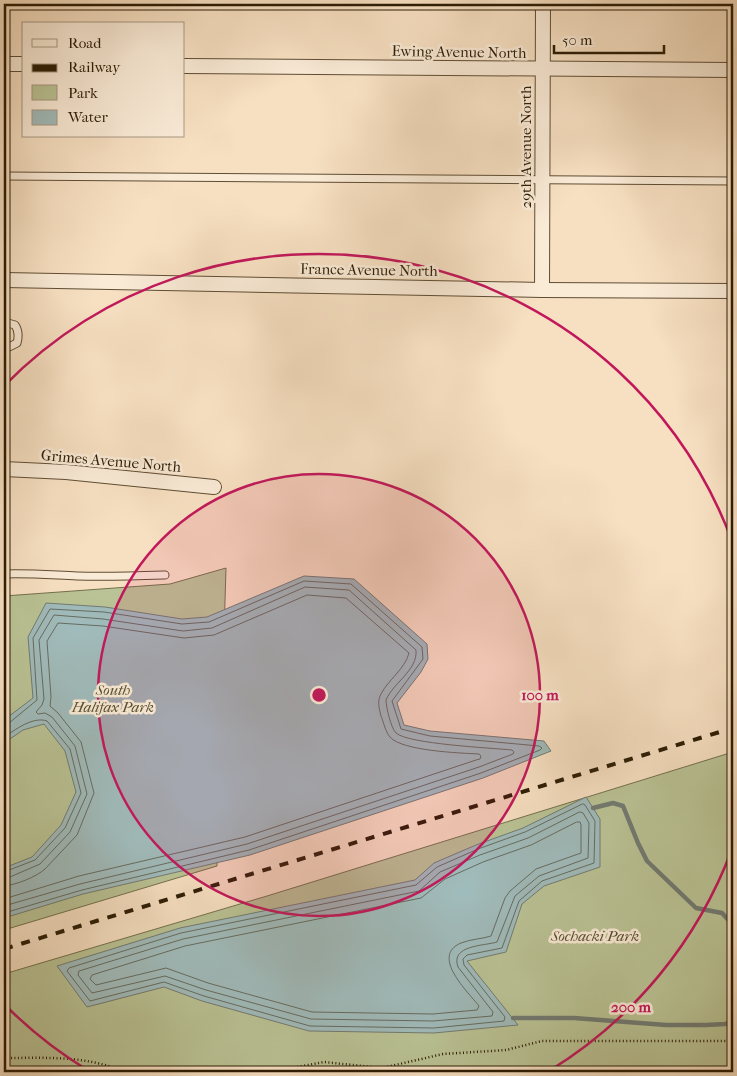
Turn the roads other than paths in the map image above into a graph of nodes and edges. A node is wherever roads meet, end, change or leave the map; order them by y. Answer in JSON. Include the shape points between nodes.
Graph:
{"nodes":[{"id":1,"x":543,"y":4,"type":"edge"},
{"id":2,"x":4,"y":64,"type":"edge"},
{"id":3,"x":22,"y":64,"type":"edge"},
{"id":4,"x":185,"y":66,"type":"edge"},
{"id":5,"x":543,"y":69,"type":"junction"},
{"id":6,"x":733,"y":70,"type":"edge"},
{"id":7,"x":4,"y":176,"type":"edge"},
{"id":8,"x":542,"y":180,"type":"junction"},
{"id":9,"x":733,"y":180,"type":"edge"},
{"id":10,"x":4,"y":280,"type":"edge"},
{"id":11,"x":542,"y":290,"type":"junction"},
{"id":12,"x":733,"y":291,"type":"edge"},
{"id":13,"x":4,"y":322,"type":"edge"},
{"id":14,"x":4,"y":347,"type":"edge"},
{"id":15,"x":4,"y":470,"type":"edge"},
{"id":16,"x":214,"y":487,"type":"dead end"},
{"id":17,"x":4,"y":574,"type":"edge"},
{"id":18,"x":165,"y":575,"type":"dead end"}],
"edges":[{"from":1,"to":5,"type":"street","name":"29th Avenue North"},
{"from":2,"to":3,"type":"street"},
{"from":4,"to":5,"type":"street","name":"Ewing Avenue North"},
{"from":5,"to":6,"type":"street","name":"Ewing Avenue North"},
{"from":5,"to":8,"type":"street","name":"29th Avenue North"},
{"from":7,"to":8,"type":"lane"},
{"from":8,"to":9,"type":"lane"},
{"from":8,"to":11,"type":"street","name":"29th Avenue North"},
{"from":10,"to":11,"type":"street","name":"France Avenue North"},
{"from":11,"to":12,"type":"street","name":"France Avenue North"},
{"from":13,"to":14,"type":"lane","via":[[15,325],[19,335],[18,343]]},
{"from":15,"to":16,"type":"street","name":"Grimes Avenue North","via":[[66,472]]},
{"from":17,"to":18,"type":"lane"}]}
